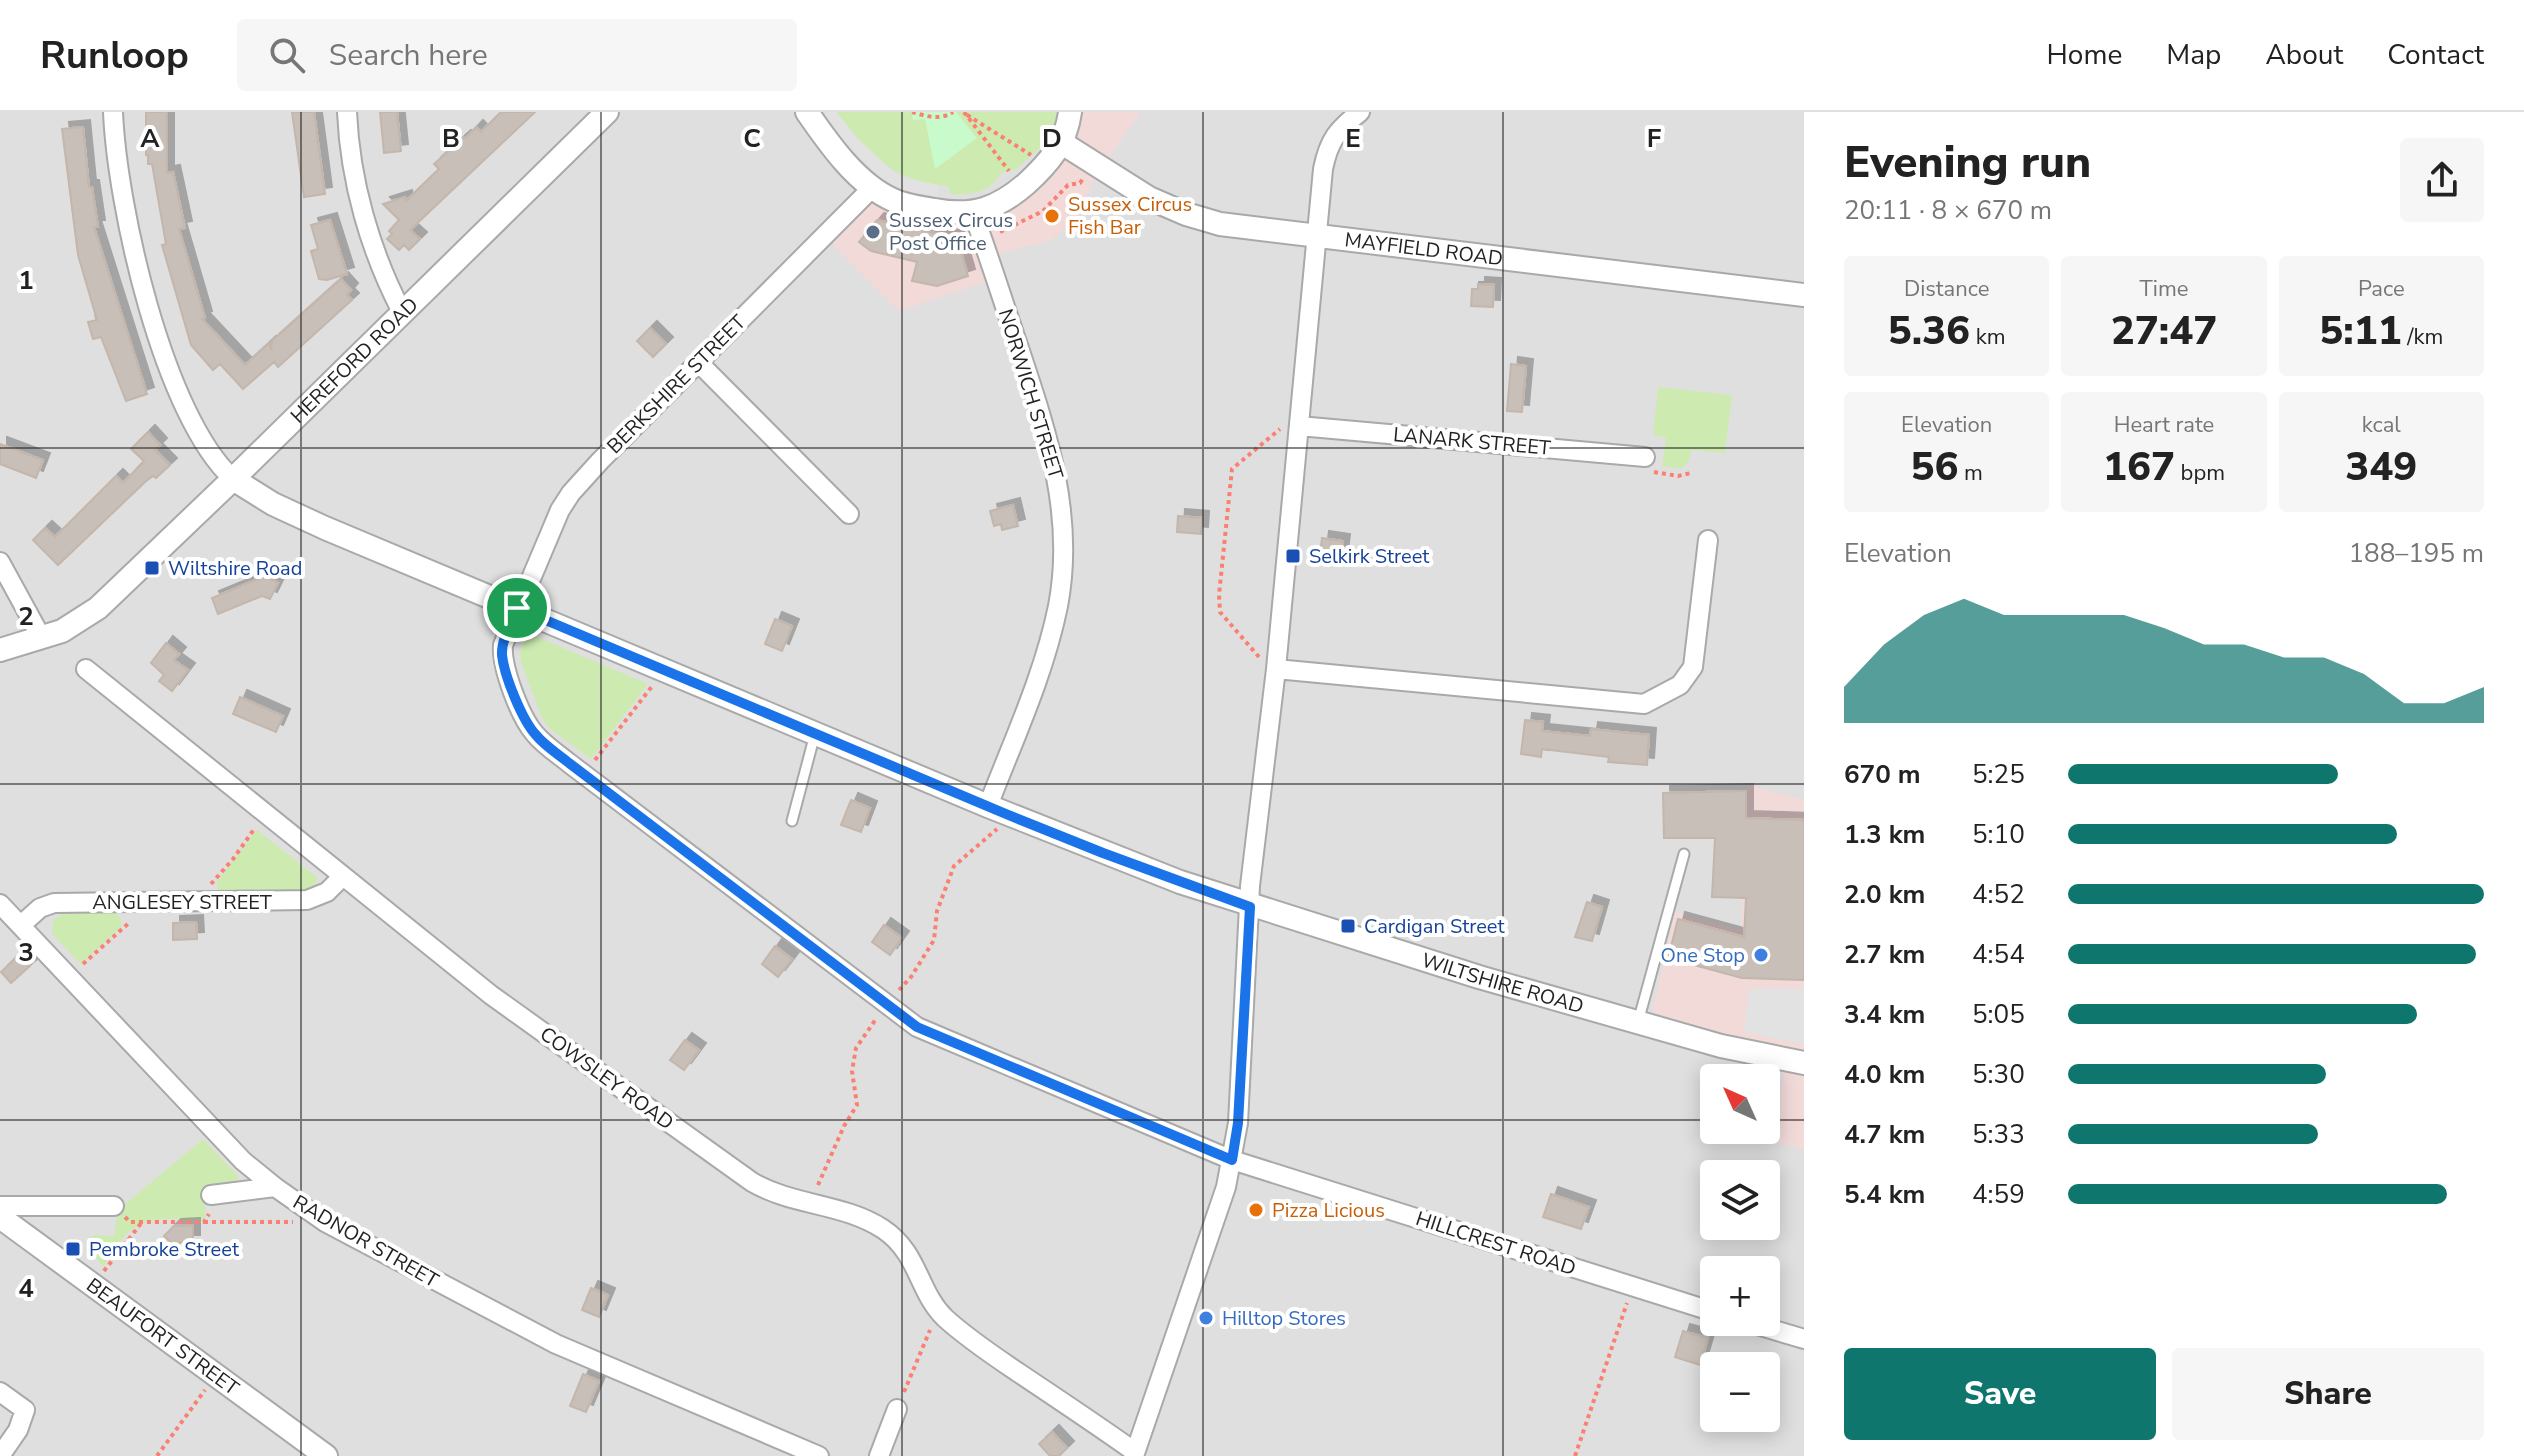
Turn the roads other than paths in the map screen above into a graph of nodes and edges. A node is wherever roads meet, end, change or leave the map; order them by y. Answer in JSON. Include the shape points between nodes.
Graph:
{"nodes":[{"id":1,"x":113,"y":112,"type":"edge"},
{"id":2,"x":347,"y":112,"type":"edge"},
{"id":3,"x":607,"y":112,"type":"edge"},
{"id":4,"x":807,"y":112,"type":"edge"},
{"id":5,"x":1070,"y":112,"type":"edge"},
{"id":6,"x":1360,"y":112,"type":"edge"},
{"id":7,"x":1062,"y":143,"type":"junction"},
{"id":8,"x":873,"y":187,"type":"junction"},
{"id":9,"x":973,"y":213,"type":"junction"},
{"id":10,"x":1315,"y":234,"type":"junction"},
{"id":11,"x":1804,"y":295,"type":"edge"},
{"id":12,"x":402,"y":312,"type":"junction"},
{"id":13,"x":698,"y":362,"type":"junction"},
{"id":14,"x":1299,"y":420,"type":"junction"},
{"id":15,"x":1645,"y":457,"type":"road end"},
{"id":16,"x":233,"y":479,"type":"junction"},
{"id":17,"x":849,"y":514,"type":"dead end"},
{"id":18,"x":1708,"y":540,"type":"dead end"},
{"id":19,"x":0,"y":562,"type":"edge"},
{"id":20,"x":517,"y":608,"type":"junction"},
{"id":21,"x":41,"y":637,"type":"junction"},
{"id":22,"x":0,"y":650,"type":"edge"},
{"id":23,"x":86,"y":669,"type":"dead end"},
{"id":24,"x":1275,"y":674,"type":"junction"},
{"id":25,"x":815,"y":734,"type":"junction"},
{"id":26,"x":997,"y":810,"type":"junction"},
{"id":27,"x":792,"y":821,"type":"dead end"},
{"id":28,"x":1684,"y":854,"type":"dead end"},
{"id":29,"x":342,"y":877,"type":"junction"},
{"id":30,"x":0,"y":904,"type":"edge"},
{"id":31,"x":1250,"y":907,"type":"junction"},
{"id":32,"x":21,"y":925,"type":"junction"},
{"id":33,"x":1638,"y":1022,"type":"junction"},
{"id":34,"x":1804,"y":1063,"type":"edge"},
{"id":35,"x":1232,"y":1160,"type":"junction"},
{"id":36,"x":275,"y":1187,"type":"junction"},
{"id":37,"x":211,"y":1195,"type":"road end"},
{"id":38,"x":0,"y":1206,"type":"edge"},
{"id":39,"x":114,"y":1206,"type":"road end"},
{"id":40,"x":0,"y":1217,"type":"edge"},
{"id":41,"x":1700,"y":1308,"type":"edge"},
{"id":42,"x":1780,"y":1332,"type":"edge"},
{"id":43,"x":1804,"y":1339,"type":"edge"},
{"id":44,"x":0,"y":1392,"type":"edge"},
{"id":45,"x":897,"y":1409,"type":"road end"},
{"id":46,"x":1134,"y":1454,"type":"edge"},
{"id":47,"x":0,"y":1456,"type":"edge"},
{"id":48,"x":326,"y":1456,"type":"edge"},
{"id":49,"x":819,"y":1456,"type":"edge"},
{"id":50,"x":879,"y":1456,"type":"edge"}],
"edges":[{"from":1,"to":16,"type":"street","via":[[127,220],[163,349],[209,453]]},
{"from":2,"to":12,"type":"street","via":[[369,231]]},
{"from":3,"to":12,"type":"street","name":"HEREFORD ROAD"},
{"from":4,"to":8,"type":"street","via":[[832,147]]},
{"from":5,"to":7,"type":"street"},
{"from":6,"to":10,"type":"street","via":[[1328,144]]},
{"from":7,"to":9,"type":"street","via":[[1022,187]]},
{"from":7,"to":10,"type":"street","name":"MAYFIELD ROAD","via":[[1149,198],[1186,214],[1220,224]]},
{"from":8,"to":9,"type":"street","via":[[904,204]]},
{"from":8,"to":13,"type":"street","name":"BERKSHIRE STREET"},
{"from":9,"to":26,"type":"street","name":"NORWICH STREET","via":[[1049,445],[1064,537],[1054,626]]},
{"from":10,"to":11,"type":"street","name":"MAYFIELD ROAD"},
{"from":10,"to":14,"type":"street"},
{"from":12,"to":16,"type":"street","name":"HEREFORD ROAD"},
{"from":13,"to":17,"type":"street"},
{"from":13,"to":20,"type":"street","name":"BERKSHIRE STREET","via":[[571,493]]},
{"from":14,"to":15,"type":"street","name":"LANARK STREET"},
{"from":14,"to":24,"type":"street"},
{"from":16,"to":20,"type":"street","name":"WILTSHIRE ROAD","via":[[325,528]]},
{"from":16,"to":21,"type":"street","name":"HEREFORD ROAD","via":[[98,608],[62,631]]},
{"from":18,"to":24,"type":"street","via":[[1693,667],[1680,685],[1644,704]]},
{"from":19,"to":21,"type":"street"},
{"from":20,"to":25,"type":"street","name":"WILTSHIRE ROAD"},
{"from":20,"to":35,"type":"street","name":"HILLCREST ROAD","via":[[502,656],[511,686],[534,734],[583,775],[917,1027]]},
{"from":21,"to":22,"type":"street","name":"HEREFORD ROAD"},
{"from":23,"to":29,"type":"street","name":"COWSLEY ROAD"},
{"from":24,"to":31,"type":"street"},
{"from":25,"to":26,"type":"street","name":"WILTSHIRE ROAD"},
{"from":25,"to":27,"type":"lane"},
{"from":26,"to":31,"type":"street","name":"WILTSHIRE ROAD"},
{"from":28,"to":33,"type":"lane"},
{"from":29,"to":32,"type":"street","name":"ANGLESEY STREET","via":[[327,892],[307,900],[49,904]]},
{"from":29,"to":46,"type":"street","name":"COWSLEY ROAD","via":[[491,995],[752,1182],[854,1214],[886,1231],[911,1258],[938,1310],[977,1344]]},
{"from":30,"to":32,"type":"street","name":"RADNOR STREET"},
{"from":31,"to":33,"type":"street","name":"WILTSHIRE ROAD"},
{"from":31,"to":35,"type":"street"},
{"from":32,"to":36,"type":"street","name":"RADNOR STREET","via":[[243,1161]]},
{"from":33,"to":34,"type":"street","name":"WILTSHIRE ROAD"},
{"from":35,"to":41,"type":"street","name":"HILLCREST ROAD"},
{"from":35,"to":46,"type":"street"},
{"from":36,"to":37,"type":"street"},
{"from":36,"to":49,"type":"street","name":"RADNOR STREET","via":[[325,1222],[556,1344]]},
{"from":38,"to":39,"type":"street"},
{"from":40,"to":48,"type":"street","name":"BEAUFORT STREET"},
{"from":42,"to":43,"type":"street"},
{"from":44,"to":47,"type":"street","via":[[25,1410]]},
{"from":45,"to":50,"type":"street"}]}
